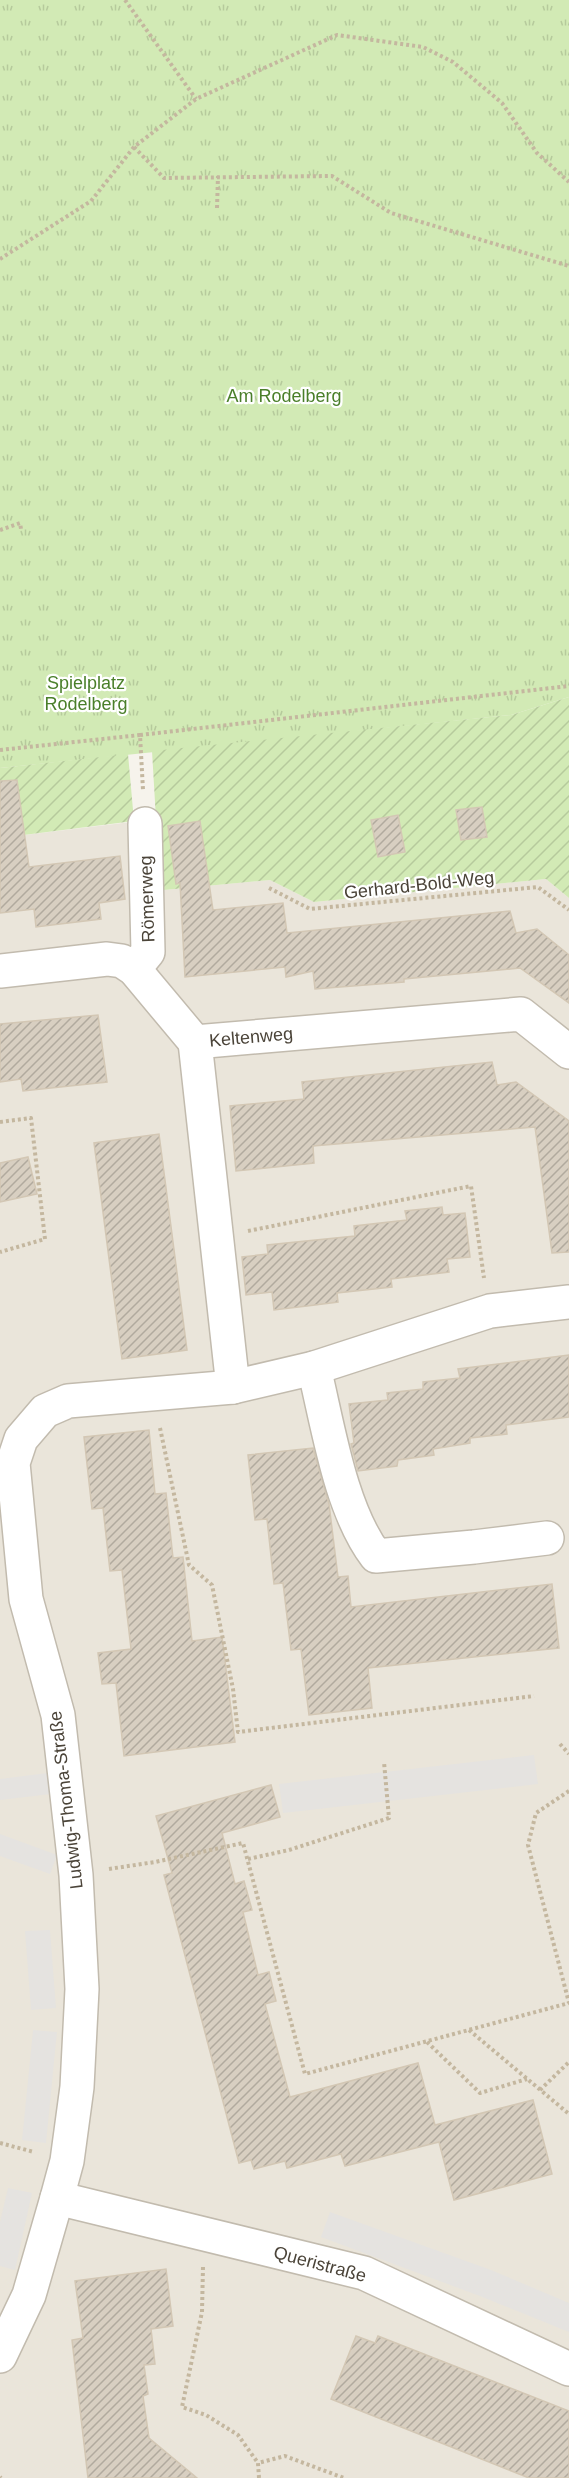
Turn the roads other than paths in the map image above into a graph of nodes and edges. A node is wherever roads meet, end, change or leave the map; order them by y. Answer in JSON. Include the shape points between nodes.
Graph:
{"nodes":[{"id":1,"x":145,"y":824,"type":"road end"},
{"id":2,"x":134,"y":969,"type":"junction"},
{"id":3,"x":0,"y":971,"type":"edge"},
{"id":4,"x":195,"y":1042,"type":"junction"},
{"id":5,"x":569,"y":1052,"type":"edge"},
{"id":6,"x":569,"y":1302,"type":"edge"},
{"id":7,"x":314,"y":1368,"type":"junction"},
{"id":8,"x":233,"y":1387,"type":"junction"},
{"id":9,"x":11,"y":1437,"type":"edge"},
{"id":10,"x":547,"y":1538,"type":"dead end"},
{"id":11,"x":13,"y":1600,"type":"edge"},
{"id":12,"x":57,"y":2198,"type":"junction"},
{"id":13,"x":0,"y":2356,"type":"edge"},
{"id":14,"x":569,"y":2369,"type":"edge"}],
"edges":[{"from":1,"to":2,"type":"street","name":"Römerweg","via":[[148,952]]},
{"from":2,"to":3,"type":"street","name":"Römerweg","via":[[122,961],[107,959]]},
{"from":2,"to":4,"type":"street","name":"Römerweg"},
{"from":4,"to":5,"type":"street","name":"Keltenweg","via":[[521,1014]]},
{"from":4,"to":8,"type":"street","name":"Keltenweg"},
{"from":6,"to":7,"type":"street","name":"Ludwig-Thoma-Straße","via":[[490,1311]]},
{"from":7,"to":8,"type":"street","name":"Ludwig-Thoma-Straße"},
{"from":7,"to":10,"type":"street","via":[[348,1504],[364,1541],[376,1556]]},
{"from":8,"to":9,"type":"street","name":"Ludwig-Thoma-Straße","via":[[68,1401],[45,1411]]},
{"from":9,"to":11,"type":"street","name":"Ludwig-Thoma-Straße"},
{"from":11,"to":12,"type":"street","name":"Ludwig-Thoma-Straße","via":[[58,1715],[76,1875],[82,1989],[77,2087],[67,2161]]},
{"from":12,"to":13,"type":"street","name":"Ludwig-Thoma-Straße","via":[[29,2295]]},
{"from":12,"to":14,"type":"street","name":"Queristraße","via":[[364,2273]]}]}
